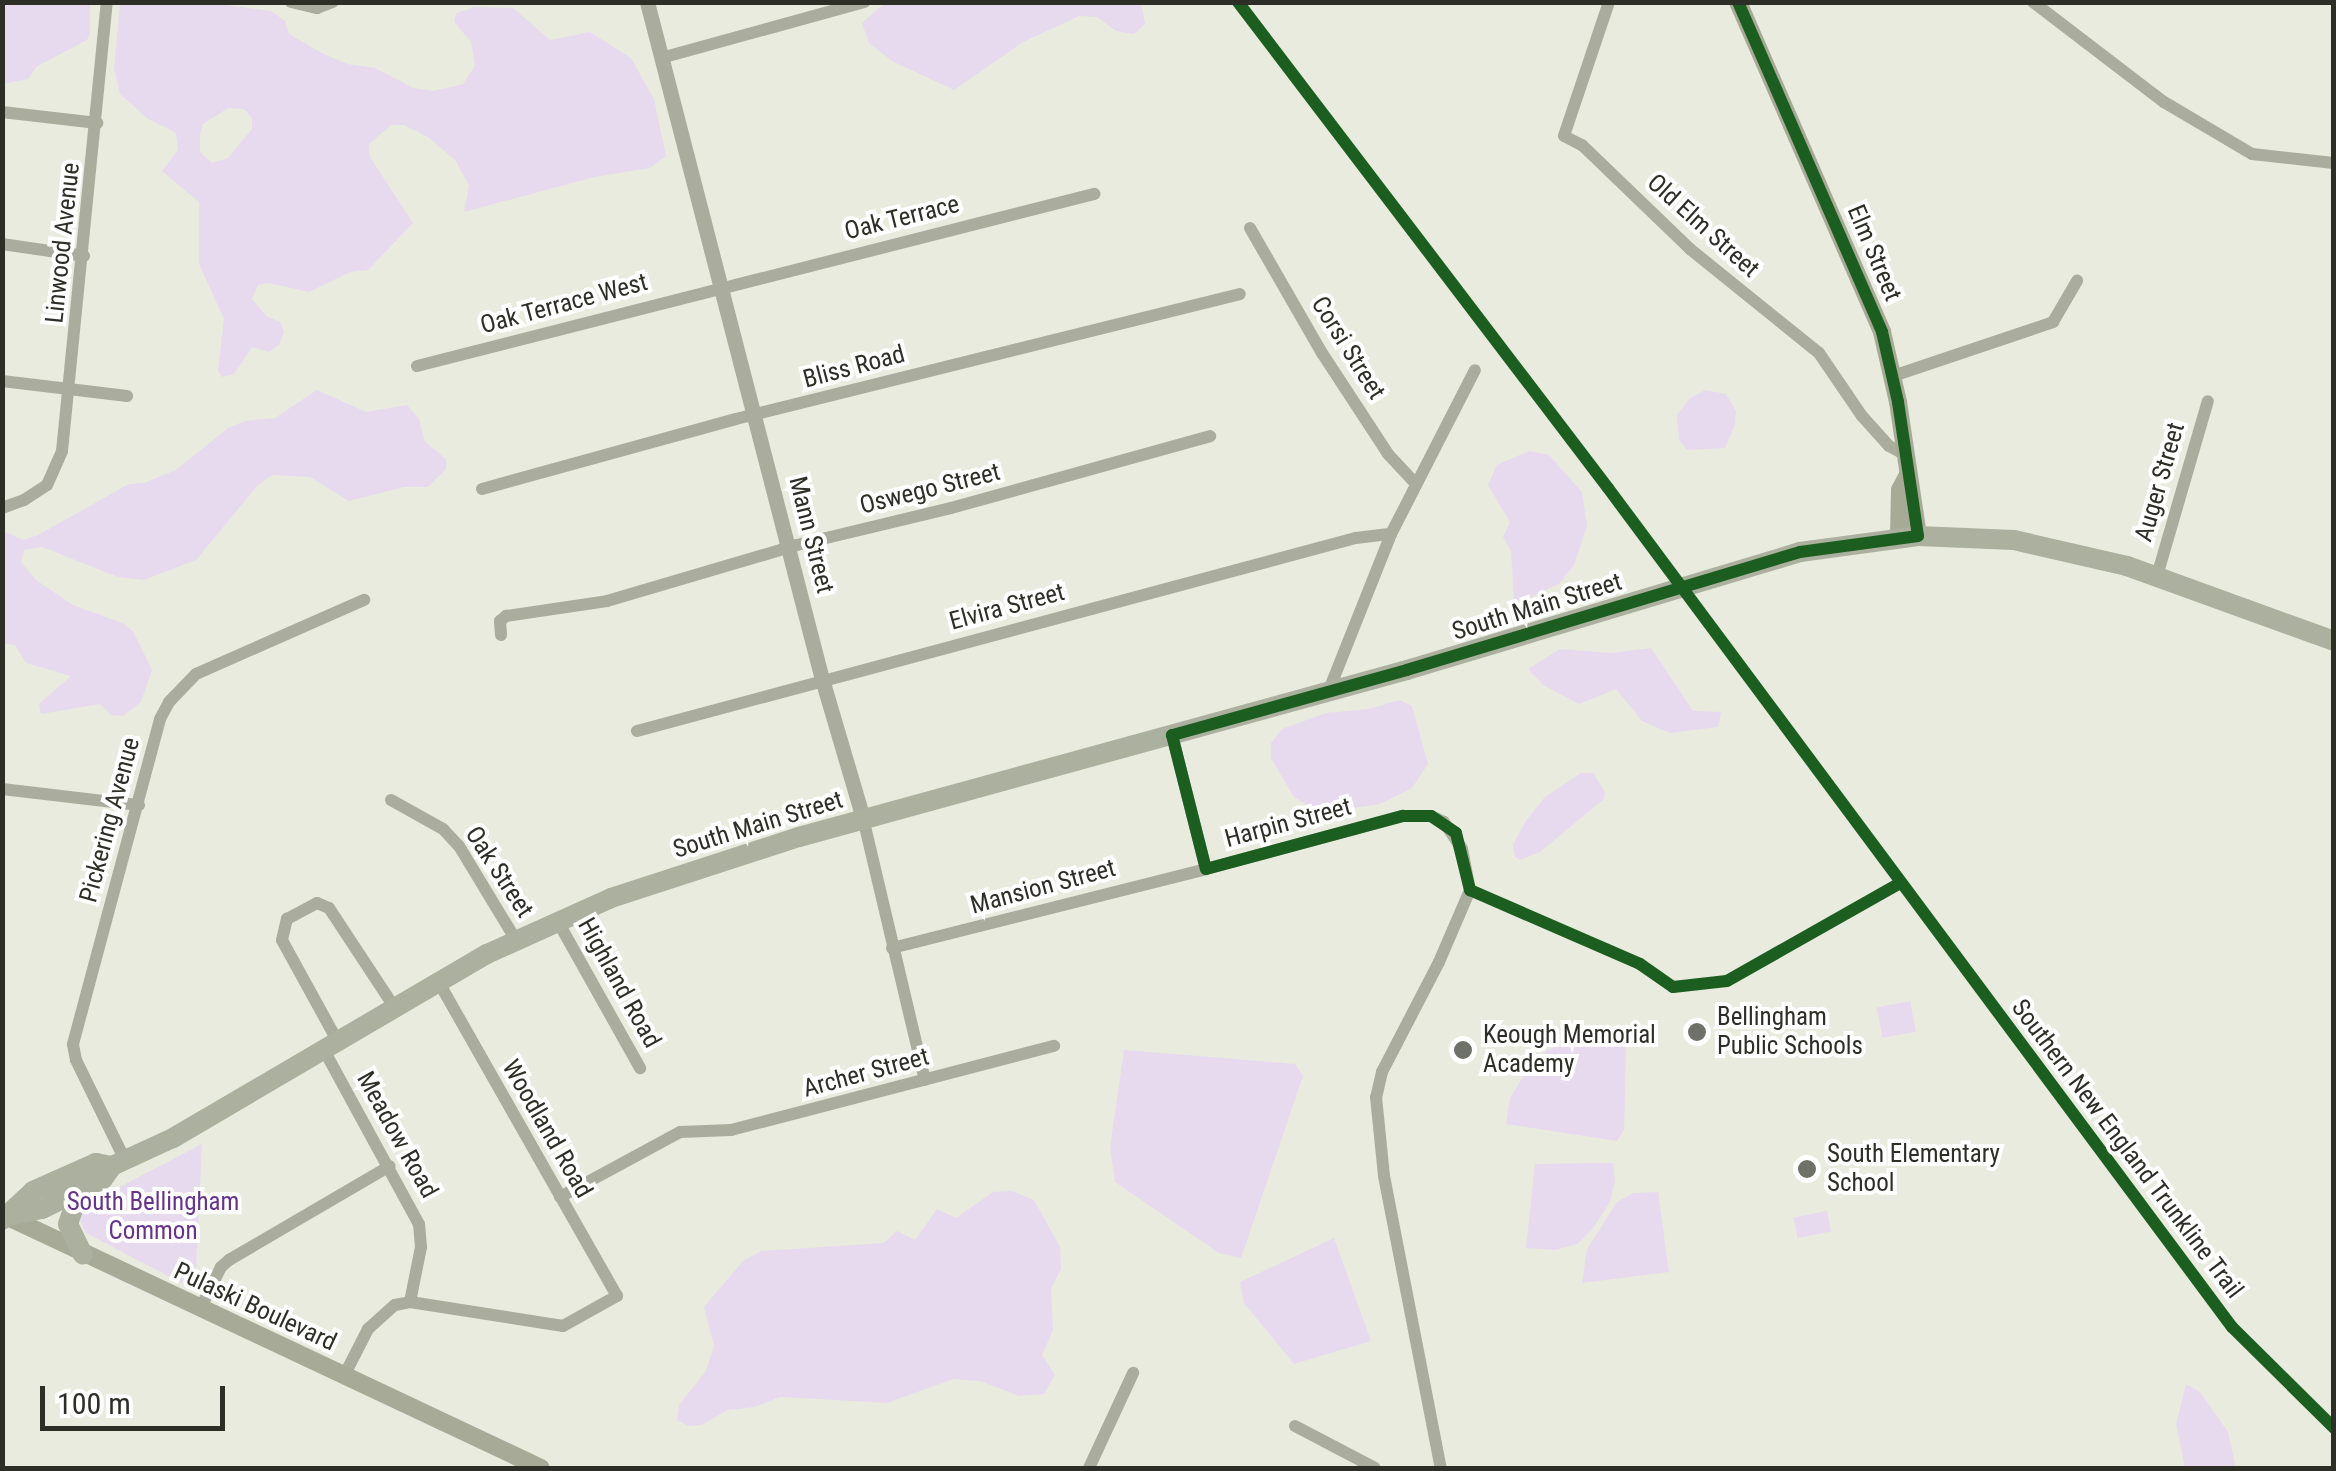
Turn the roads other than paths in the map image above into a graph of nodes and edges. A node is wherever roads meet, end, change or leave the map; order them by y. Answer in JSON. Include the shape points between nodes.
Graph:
{"nodes":[{"id":1,"x":107,"y":2,"type":"edge"},
{"id":2,"x":291,"y":2,"type":"edge"},
{"id":3,"x":333,"y":2,"type":"edge"},
{"id":4,"x":646,"y":2,"type":"edge"},
{"id":5,"x":864,"y":2,"type":"edge"},
{"id":6,"x":1609,"y":2,"type":"edge"},
{"id":7,"x":1738,"y":2,"type":"edge"},
{"id":8,"x":2032,"y":2,"type":"edge"},
{"id":9,"x":661,"y":58,"type":"junction"},
{"id":10,"x":2,"y":112,"type":"edge"},
{"id":11,"x":97,"y":123,"type":"junction"},
{"id":12,"x":2334,"y":163,"type":"edge"},
{"id":13,"x":1094,"y":194,"type":"dead end"},
{"id":14,"x":1250,"y":228,"type":"dead end"},
{"id":15,"x":2,"y":244,"type":"edge"},
{"id":16,"x":84,"y":256,"type":"junction"},
{"id":17,"x":2077,"y":281,"type":"dead end"},
{"id":18,"x":722,"y":286,"type":"junction"},
{"id":19,"x":1240,"y":294,"type":"dead end"},
{"id":20,"x":417,"y":366,"type":"dead end"},
{"id":21,"x":1475,"y":370,"type":"dead end"},
{"id":22,"x":1893,"y":376,"type":"junction"},
{"id":23,"x":2,"y":381,"type":"edge"},
{"id":24,"x":69,"y":389,"type":"junction"},
{"id":25,"x":127,"y":396,"type":"dead end"},
{"id":26,"x":2208,"y":400,"type":"dead end"},
{"id":27,"x":755,"y":416,"type":"junction"},
{"id":28,"x":1210,"y":436,"type":"dead end"},
{"id":29,"x":1904,"y":454,"type":"junction"},
{"id":30,"x":1416,"y":484,"type":"junction"},
{"id":31,"x":482,"y":489,"type":"dead end"},
{"id":32,"x":2,"y":508,"type":"edge"},
{"id":33,"x":1390,"y":534,"type":"junction"},
{"id":34,"x":1908,"y":537,"type":"junction"},
{"id":35,"x":789,"y":548,"type":"junction"},
{"id":36,"x":2157,"y":576,"type":"junction"},
{"id":37,"x":364,"y":600,"type":"dead end"},
{"id":38,"x":501,"y":635,"type":"dead end"},
{"id":39,"x":2334,"y":642,"type":"edge"},
{"id":40,"x":822,"y":680,"type":"junction"},
{"id":41,"x":1328,"y":690,"type":"junction"},
{"id":42,"x":637,"y":731,"type":"dead end"},
{"id":43,"x":1172,"y":735,"type":"junction"},
{"id":44,"x":2,"y":789,"type":"edge"},
{"id":45,"x":391,"y":800,"type":"dead end"},
{"id":46,"x":139,"y":804,"type":"junction"},
{"id":47,"x":862,"y":818,"type":"junction"},
{"id":48,"x":1206,"y":869,"type":"junction"},
{"id":49,"x":558,"y":920,"type":"junction"},
{"id":50,"x":516,"y":940,"type":"junction"},
{"id":51,"x":892,"y":948,"type":"junction"},
{"id":52,"x":439,"y":982,"type":"junction"},
{"id":53,"x":395,"y":1008,"type":"junction"},
{"id":54,"x":331,"y":1046,"type":"junction"},
{"id":55,"x":1054,"y":1046,"type":"dead end"},
{"id":56,"x":640,"y":1068,"type":"dead end"},
{"id":57,"x":925,"y":1080,"type":"junction"},
{"id":58,"x":118,"y":1163,"type":"junction"},
{"id":59,"x":390,"y":1166,"type":"junction"},
{"id":60,"x":79,"y":1192,"type":"junction"},
{"id":61,"x":560,"y":1197,"type":"junction"},
{"id":62,"x":4,"y":1217,"type":"edge"},
{"id":63,"x":83,"y":1255,"type":"junction"},
{"id":64,"x":410,"y":1302,"type":"junction"},
{"id":65,"x":200,"y":1310,"type":"junction"},
{"id":66,"x":1133,"y":1373,"type":"dead end"},
{"id":67,"x":344,"y":1376,"type":"junction"},
{"id":68,"x":1296,"y":1426,"type":"dead end"},
{"id":69,"x":541,"y":1468,"type":"edge"},
{"id":70,"x":1089,"y":1468,"type":"edge"},
{"id":71,"x":1375,"y":1468,"type":"edge"},
{"id":72,"x":1441,"y":1468,"type":"edge"}],
"edges":[{"from":1,"to":11,"type":"street","name":"Linwood Avenue"},
{"from":2,"to":3,"type":"street","via":[[318,8]]},
{"from":4,"to":9,"type":"street","name":"Mann Street"},
{"from":5,"to":9,"type":"street"},
{"from":6,"to":29,"type":"street","name":"Old Elm Street","via":[[1564,136],[1819,353],[1862,416]]},
{"from":7,"to":22,"type":"main road","name":"Elm Street","via":[[1872,302]]},
{"from":8,"to":12,"type":"street","via":[[2164,102],[2252,154]]},
{"from":9,"to":18,"type":"street","name":"Mann Street"},
{"from":10,"to":11,"type":"street"},
{"from":11,"to":16,"type":"street","name":"Linwood Avenue"},
{"from":13,"to":18,"type":"street","name":"Oak Terrace"},
{"from":14,"to":30,"type":"street","name":"Corsi Street","via":[[1322,353],[1388,454]]},
{"from":15,"to":16,"type":"street"},
{"from":16,"to":24,"type":"street","name":"Linwood Avenue"},
{"from":17,"to":22,"type":"street","via":[[2054,322]]},
{"from":18,"to":20,"type":"street","name":"Oak Terrace West"},
{"from":18,"to":27,"type":"street","name":"Mann Street"},
{"from":19,"to":27,"type":"street","name":"Bliss Road"},
{"from":21,"to":30,"type":"street"},
{"from":22,"to":29,"type":"main road","name":"Elm Street"},
{"from":23,"to":24,"type":"street"},
{"from":24,"to":25,"type":"street"},
{"from":24,"to":32,"type":"street","name":"Linwood Avenue","via":[[62,451],[47,485]]},
{"from":26,"to":36,"type":"street","name":"Auger Street"},
{"from":27,"to":31,"type":"street","name":"Bliss Road"},
{"from":27,"to":35,"type":"street","name":"Mann Street"},
{"from":28,"to":35,"type":"street","name":"Oswego Street"},
{"from":29,"to":34,"type":"main road","name":"Elm Street","via":[[1908,474],[1900,490]]},
{"from":30,"to":33,"type":"street"},
{"from":33,"to":40,"type":"street","name":"Elvira Street"},
{"from":33,"to":41,"type":"street"},
{"from":34,"to":36,"type":"main road","name":"South Main Street","via":[[2014,540]]},
{"from":34,"to":41,"type":"main road","name":"South Main Street","via":[[1800,552]]},
{"from":35,"to":38,"type":"street","name":"Oswego Street","via":[[606,601],[504,617]]},
{"from":35,"to":40,"type":"street","name":"Mann Street"},
{"from":36,"to":39,"type":"main road","name":"South Main Street"},
{"from":37,"to":46,"type":"street","name":"Pickering Avenue","via":[[226,658],[183,685],[160,719]]},
{"from":40,"to":42,"type":"street","name":"Elvira Street"},
{"from":40,"to":47,"type":"street","name":"Mann Street"},
{"from":41,"to":43,"type":"main road","name":"South Main Street"},
{"from":43,"to":47,"type":"main road","name":"South Main Street"},
{"from":43,"to":48,"type":"street","name":"Harpin Street"},
{"from":44,"to":46,"type":"street"},
{"from":45,"to":50,"type":"street","name":"Oak Street","via":[[443,829],[459,846]]},
{"from":46,"to":58,"type":"street","name":"Pickering Avenue","via":[[73,1044]]},
{"from":47,"to":49,"type":"main road","name":"South Main Street"},
{"from":47,"to":51,"type":"street","name":"Mann Street"},
{"from":48,"to":51,"type":"street","name":"Mansion Street"},
{"from":48,"to":72,"type":"street","name":"Harpin Street","via":[[1403,816],[1444,822],[1462,849],[1470,890],[1376,1097],[1384,1176]]},
{"from":49,"to":50,"type":"main road","name":"South Main Street"},
{"from":49,"to":56,"type":"street","name":"Highland Road"},
{"from":50,"to":52,"type":"main road","name":"South Main Street"},
{"from":51,"to":57,"type":"street","name":"Mann Street"},
{"from":52,"to":53,"type":"main road","name":"South Main Street"},
{"from":52,"to":61,"type":"street","name":"Woodland Road"},
{"from":53,"to":54,"type":"main road","name":"South Main Street"},
{"from":53,"to":54,"type":"street","name":"Meadow Road","via":[[329,908],[318,903],[287,919],[282,940]]},
{"from":54,"to":58,"type":"main road","name":"South Main Street"},
{"from":54,"to":59,"type":"street","name":"Meadow Road"},
{"from":55,"to":57,"type":"street","name":"Archer Street"},
{"from":57,"to":61,"type":"street","name":"Archer Street","via":[[720,1133],[687,1130]]},
{"from":58,"to":60,"type":"main road","name":"South Main Street","via":[[104,1180]]},
{"from":58,"to":62,"type":"main road","name":"South Main Street","via":[[96,1164],[42,1187]]},
{"from":59,"to":64,"type":"street","name":"Meadow Road","via":[[421,1235]]},
{"from":59,"to":65,"type":"street","via":[[229,1260]]},
{"from":60,"to":62,"type":"main road","name":"South Main Street"},
{"from":60,"to":63,"type":"main road","via":[[68,1224]]},
{"from":61,"to":64,"type":"street","name":"Woodland Road","via":[[617,1296],[563,1326]]},
{"from":62,"to":63,"type":"main road","name":"Pulaski Boulevard"},
{"from":63,"to":65,"type":"main road","name":"Pulaski Boulevard"},
{"from":64,"to":67,"type":"street","via":[[380,1314]]},
{"from":65,"to":67,"type":"main road","name":"Pulaski Boulevard"},
{"from":66,"to":70,"type":"street"},
{"from":67,"to":69,"type":"main road","name":"Pulaski Boulevard"},
{"from":68,"to":71,"type":"street"}]}
